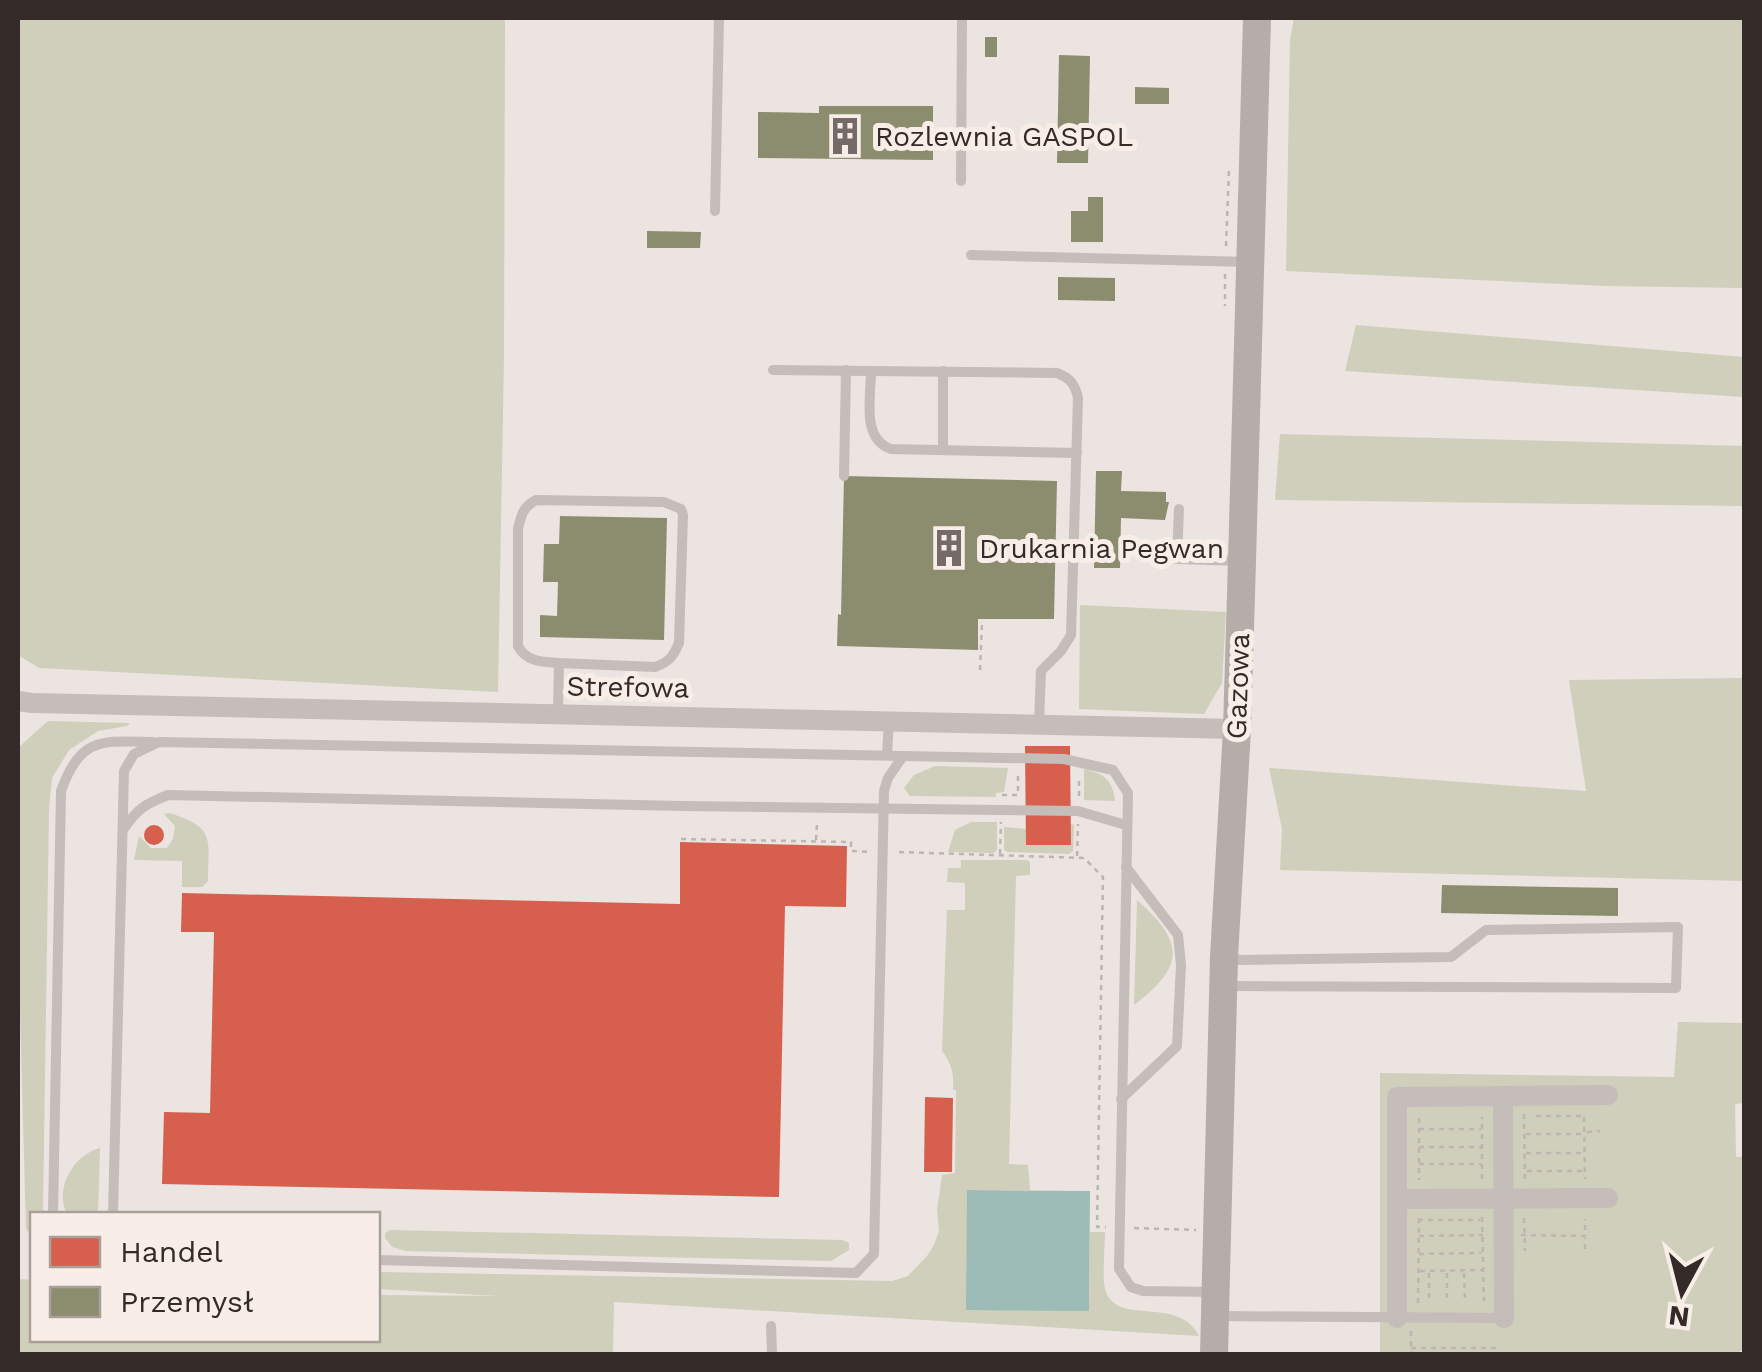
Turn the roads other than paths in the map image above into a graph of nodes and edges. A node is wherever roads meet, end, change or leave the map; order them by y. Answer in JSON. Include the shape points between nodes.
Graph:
{"nodes":[{"id":1,"x":719,"y":18,"type":"edge"},
{"id":2,"x":962,"y":18,"type":"edge"},
{"id":3,"x":1257,"y":18,"type":"edge"},
{"id":4,"x":961,"y":182,"type":"dead end"},
{"id":5,"x":715,"y":211,"type":"dead end"},
{"id":6,"x":971,"y":255,"type":"dead end"},
{"id":7,"x":1250,"y":262,"type":"junction"},
{"id":8,"x":772,"y":370,"type":"dead end"},
{"id":9,"x":846,"y":370,"type":"junction"},
{"id":10,"x":871,"y":371,"type":"junction"},
{"id":11,"x":944,"y":371,"type":"junction"},
{"id":12,"x":942,"y":450,"type":"junction"},
{"id":13,"x":1076,"y":454,"type":"junction"},
{"id":14,"x":844,"y":476,"type":"dead end"},
{"id":15,"x":1179,"y":509,"type":"dead end"},
{"id":16,"x":1242,"y":561,"type":"junction"},
{"id":17,"x":559,"y":663,"type":"junction"},
{"id":18,"x":18,"y":701,"type":"edge"},
{"id":19,"x":558,"y":714,"type":"junction"},
{"id":20,"x":889,"y":720,"type":"junction"},
{"id":21,"x":1039,"y":723,"type":"junction"},
{"id":22,"x":1236,"y":728,"type":"junction"},
{"id":23,"x":159,"y":742,"type":"junction"},
{"id":24,"x":888,"y":755,"type":"junction"},
{"id":25,"x":903,"y":756,"type":"junction"},
{"id":26,"x":884,"y":810,"type":"junction"},
{"id":27,"x":1126,"y":825,"type":"junction"},
{"id":28,"x":122,"y":831,"type":"junction"},
{"id":29,"x":1126,"y":867,"type":"junction"},
{"id":30,"x":1224,"y":957,"type":"junction"},
{"id":31,"x":1224,"y":986,"type":"junction"},
{"id":32,"x":1608,"y":1095,"type":"dead end"},
{"id":33,"x":1121,"y":1099,"type":"junction"},
{"id":34,"x":1517,"y":1102,"type":"junction"},
{"id":35,"x":1397,"y":1198,"type":"junction"},
{"id":36,"x":1502,"y":1198,"type":"junction"},
{"id":37,"x":1608,"y":1198,"type":"dead end"},
{"id":38,"x":53,"y":1212,"type":"edge"},
{"id":39,"x":114,"y":1212,"type":"edge"},
{"id":40,"x":380,"y":1260,"type":"edge"},
{"id":41,"x":1215,"y":1304,"type":"junction"},
{"id":42,"x":1404,"y":1318,"type":"junction"},
{"id":43,"x":1504,"y":1318,"type":"joint"},
{"id":44,"x":772,"y":1326,"type":"dead end"},
{"id":45,"x":772,"y":1354,"type":"edge"},
{"id":46,"x":1214,"y":1354,"type":"edge"}],
"edges":[{"from":1,"to":5,"type":"lane"},
{"from":2,"to":4,"type":"lane"},
{"from":3,"to":7,"type":"street","name":"Gazowa"},
{"from":6,"to":7,"type":"lane"},
{"from":7,"to":16,"type":"street","name":"Gazowa"},
{"from":8,"to":9,"type":"lane"},
{"from":9,"to":10,"type":"lane"},
{"from":9,"to":14,"type":"lane"},
{"from":10,"to":11,"type":"lane"},
{"from":10,"to":12,"type":"lane","via":[[874,438],[892,449]]},
{"from":11,"to":12,"type":"lane"},
{"from":11,"to":13,"type":"lane","via":[[1067,377],[1078,398]]},
{"from":12,"to":13,"type":"lane"},
{"from":13,"to":21,"type":"lane","via":[[1071,635],[1040,671]]},
{"from":15,"to":16,"type":"lane","via":[[1177,559]]},
{"from":16,"to":22,"type":"street","name":"Gazowa"},
{"from":17,"to":17,"type":"lane","via":[[655,668],[668,662],[678,643],[681,508],[664,502],[526,505],[518,529],[518,646],[531,659]]},
{"from":17,"to":19,"type":"lane"},
{"from":18,"to":19,"type":"street","name":"Strefowa"},
{"from":19,"to":20,"type":"street","name":"Strefowa"},
{"from":20,"to":21,"type":"street","name":"Strefowa"},
{"from":20,"to":24,"type":"lane"},
{"from":21,"to":22,"type":"street","name":"Strefowa"},
{"from":22,"to":30,"type":"street","name":"Gazowa"},
{"from":23,"to":24,"type":"lane"},
{"from":23,"to":28,"type":"lane","via":[[134,754],[124,770]]},
{"from":23,"to":38,"type":"lane","via":[[93,746],[68,770],[61,791]]},
{"from":24,"to":25,"type":"lane"},
{"from":25,"to":26,"type":"lane","via":[[888,778]]},
{"from":25,"to":27,"type":"lane","via":[[1064,759],[1113,770],[1128,794]]},
{"from":26,"to":27,"type":"lane","via":[[1078,810]]},
{"from":26,"to":28,"type":"lane","via":[[168,795],[145,804]]},
{"from":26,"to":40,"type":"lane","via":[[874,1254],[856,1273]]},
{"from":27,"to":29,"type":"lane"},
{"from":28,"to":39,"type":"lane"},
{"from":29,"to":33,"type":"lane"},
{"from":29,"to":33,"type":"lane","via":[[1178,935],[1180,965],[1177,1046]]},
{"from":30,"to":31,"type":"street","name":"Gazowa"},
{"from":30,"to":31,"type":"lane","via":[[1451,956],[1486,930],[1678,927],[1676,988]]},
{"from":31,"to":41,"type":"street","name":"Gazowa"},
{"from":32,"to":34,"type":"street","via":[[1584,1106]]},
{"from":33,"to":41,"type":"lane","via":[[1119,1269],[1131,1287],[1144,1292]]},
{"from":34,"to":35,"type":"street","via":[[1397,1097]]},
{"from":34,"to":36,"type":"street","via":[[1502,1164]]},
{"from":35,"to":36,"type":"street"},
{"from":35,"to":42,"type":"street","via":[[1408,1272]]},
{"from":36,"to":37,"type":"street"},
{"from":36,"to":43,"type":"street","via":[[1514,1235],[1494,1270]]},
{"from":41,"to":42,"type":"lane"},
{"from":41,"to":46,"type":"street","name":"Gazowa"},
{"from":42,"to":43,"type":"lane"},
{"from":44,"to":45,"type":"lane"}]}
